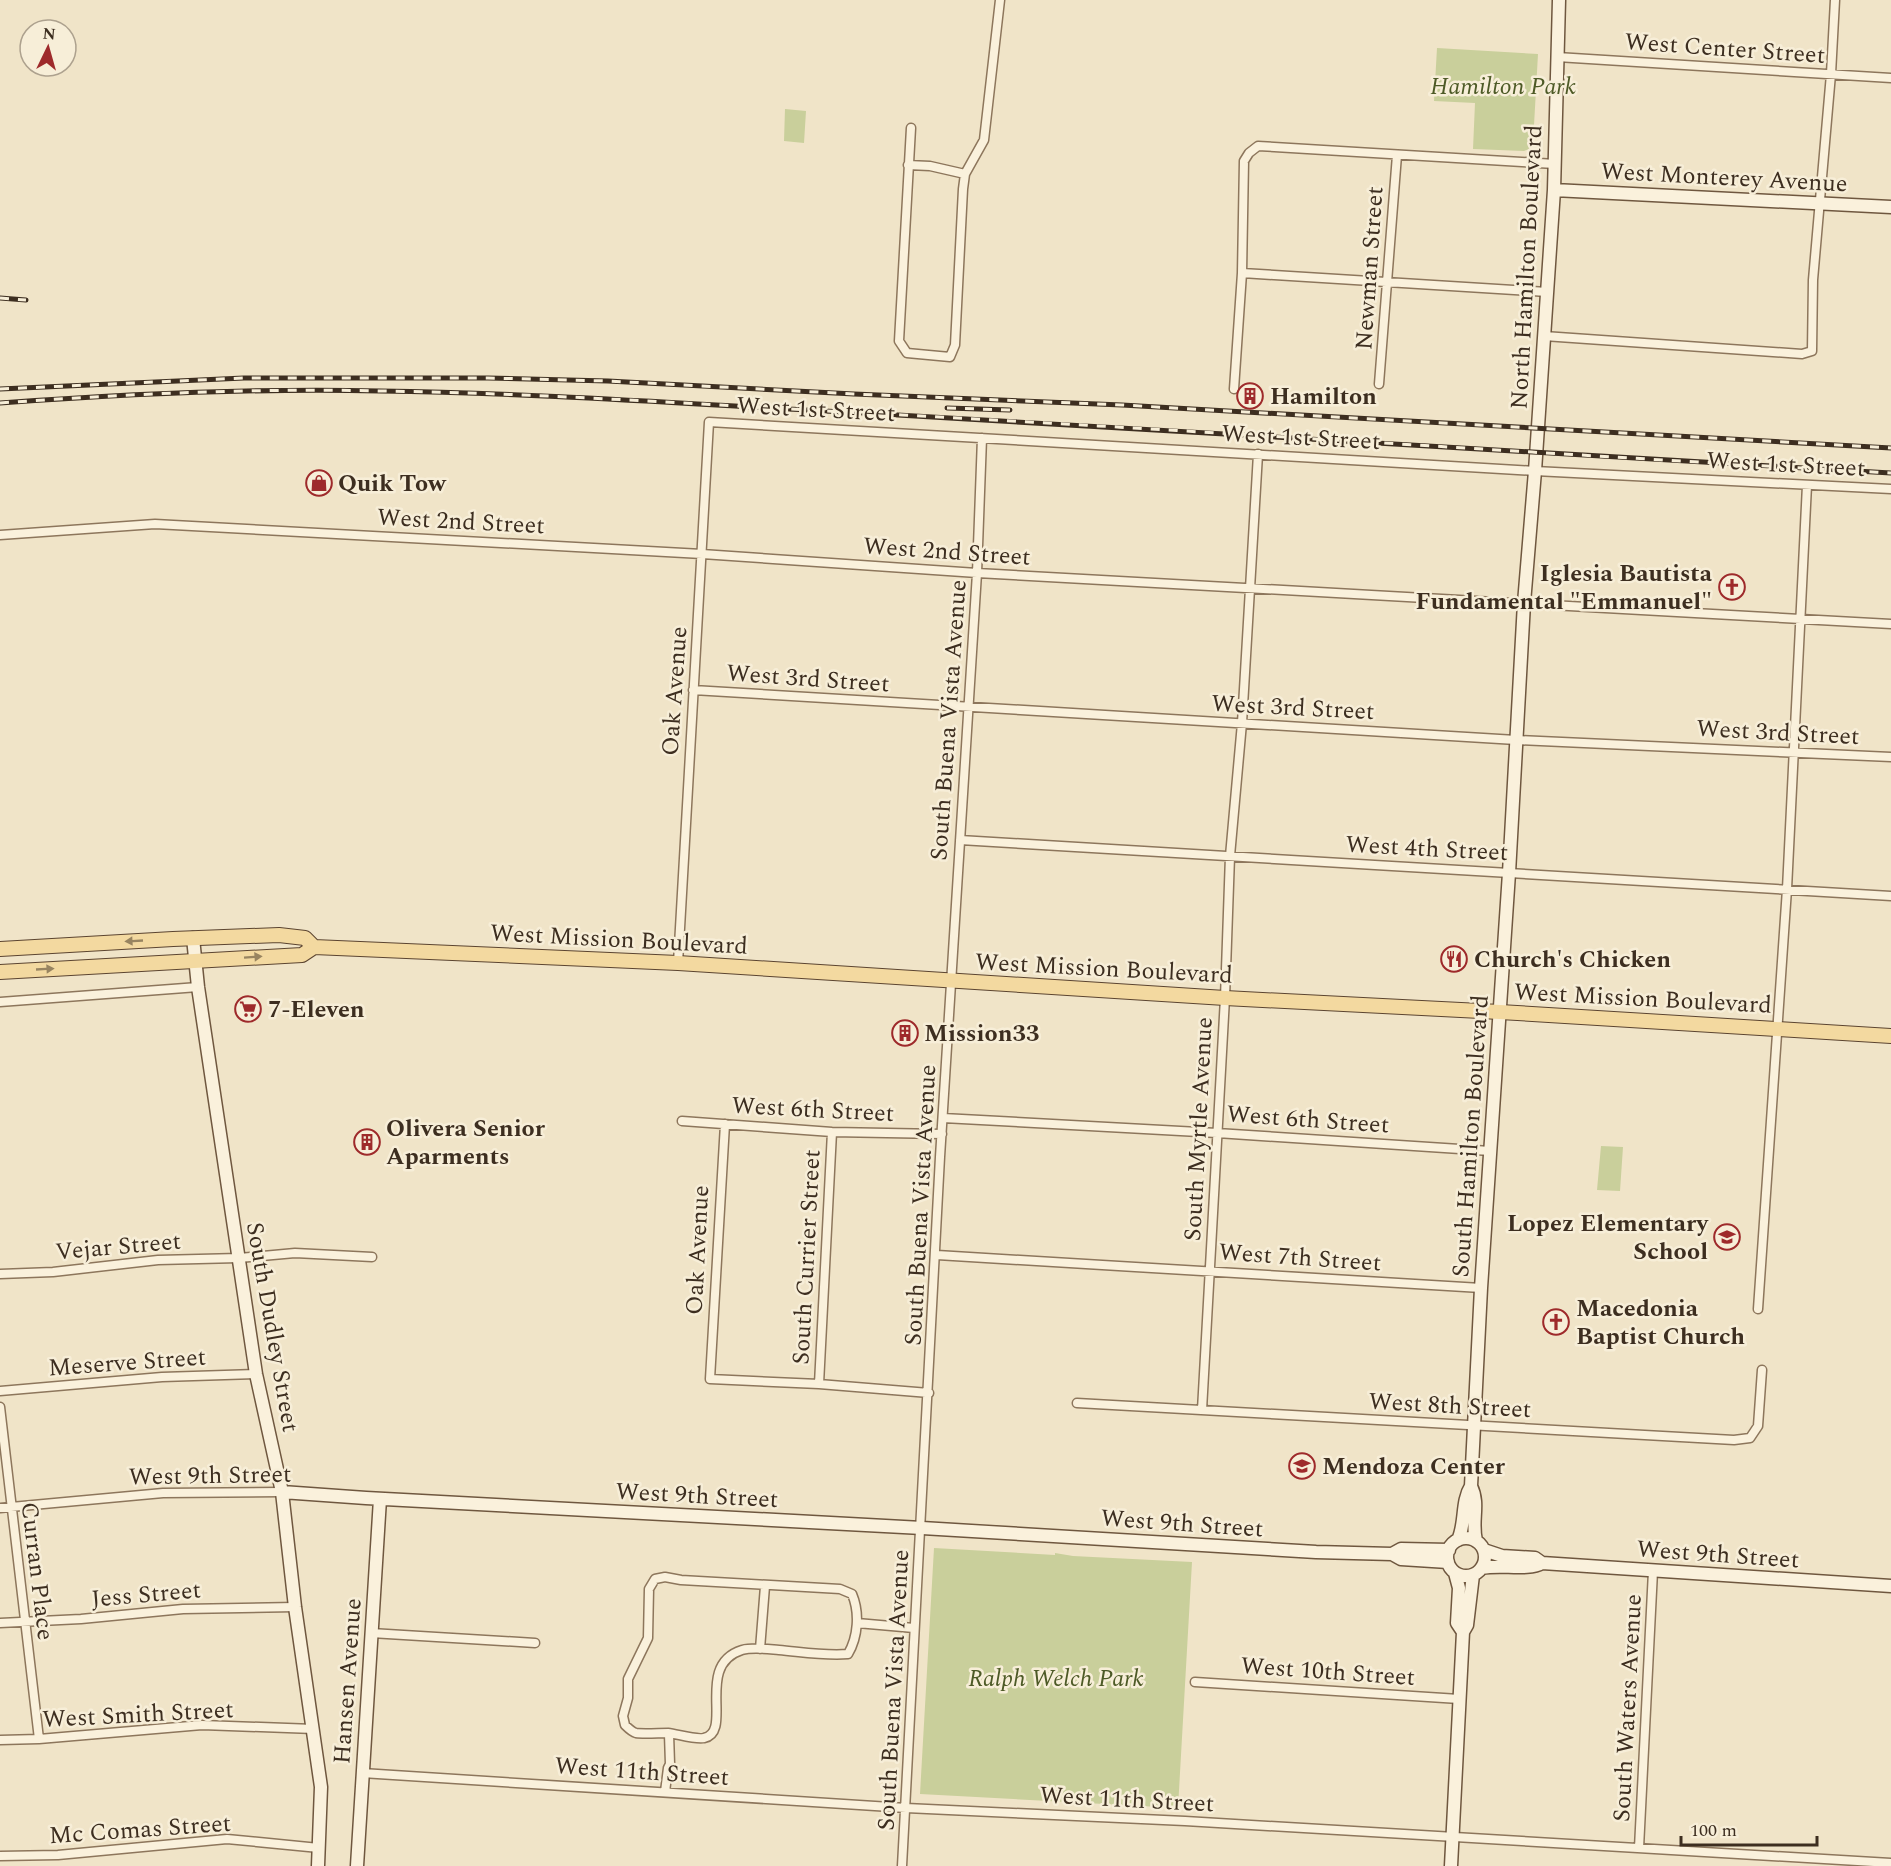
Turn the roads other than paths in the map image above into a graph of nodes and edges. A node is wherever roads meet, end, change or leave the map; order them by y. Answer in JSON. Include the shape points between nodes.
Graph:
{"nodes":[{"id":1,"x":1000,"y":0,"type":"edge"},
{"id":2,"x":1559,"y":0,"type":"edge"},
{"id":3,"x":1835,"y":0,"type":"edge"},
{"id":4,"x":1557,"y":57,"type":"junction"},
{"id":5,"x":1831,"y":74,"type":"junction"},
{"id":6,"x":1891,"y":78,"type":"edge"},
{"id":7,"x":911,"y":128,"type":"dead end"},
{"id":8,"x":1397,"y":155,"type":"junction"},
{"id":9,"x":1555,"y":164,"type":"junction"},
{"id":10,"x":908,"y":165,"type":"junction"},
{"id":11,"x":965,"y":174,"type":"junction"},
{"id":12,"x":1554,"y":190,"type":"junction"},
{"id":13,"x":1820,"y":202,"type":"junction"},
{"id":14,"x":1891,"y":207,"type":"edge"},
{"id":15,"x":1242,"y":273,"type":"junction"},
{"id":16,"x":1389,"y":281,"type":"junction"},
{"id":17,"x":1547,"y":292,"type":"junction"},
{"id":18,"x":1544,"y":336,"type":"junction"},
{"id":19,"x":1379,"y":384,"type":"dead end"},
{"id":20,"x":1234,"y":389,"type":"dead end"},
{"id":21,"x":709,"y":422,"type":"joint"},
{"id":22,"x":1538,"y":429,"type":"joint"},
{"id":23,"x":982,"y":438,"type":"junction"},
{"id":24,"x":1258,"y":454,"type":"junction"},
{"id":25,"x":1535,"y":471,"type":"junction"},
{"id":26,"x":1807,"y":485,"type":"junction"},
{"id":27,"x":1891,"y":489,"type":"edge"},
{"id":28,"x":0,"y":536,"type":"edge"},
{"id":29,"x":702,"y":554,"type":"junction"},
{"id":30,"x":977,"y":573,"type":"junction"},
{"id":31,"x":1250,"y":588,"type":"junction"},
{"id":32,"x":1524,"y":603,"type":"junction"},
{"id":33,"x":1800,"y":620,"type":"junction"},
{"id":34,"x":1891,"y":624,"type":"edge"},
{"id":35,"x":693,"y":690,"type":"junction"},
{"id":36,"x":967,"y":707,"type":"junction"},
{"id":37,"x":1242,"y":723,"type":"junction"},
{"id":38,"x":1516,"y":740,"type":"junction"},
{"id":39,"x":1793,"y":752,"type":"junction"},
{"id":40,"x":1891,"y":757,"type":"edge"},
{"id":41,"x":960,"y":840,"type":"junction"},
{"id":42,"x":1230,"y":856,"type":"junction"},
{"id":43,"x":1509,"y":873,"type":"junction"},
{"id":44,"x":1787,"y":890,"type":"junction"},
{"id":45,"x":1891,"y":896,"type":"edge"},
{"id":46,"x":193,"y":938,"type":"junction"},
{"id":47,"x":314,"y":947,"type":"junction"},
{"id":48,"x":0,"y":949,"type":"edge"},
{"id":49,"x":195,"y":960,"type":"junction"},
{"id":50,"x":678,"y":963,"type":"junction"},
{"id":51,"x":0,"y":972,"type":"edge"},
{"id":52,"x":952,"y":981,"type":"junction"},
{"id":53,"x":198,"y":987,"type":"junction"},
{"id":54,"x":1225,"y":998,"type":"junction"},
{"id":55,"x":0,"y":1002,"type":"edge"},
{"id":56,"x":1500,"y":1012,"type":"junction"},
{"id":57,"x":1776,"y":1028,"type":"junction"},
{"id":58,"x":1891,"y":1036,"type":"edge"},
{"id":59,"x":943,"y":1118,"type":"junction"},
{"id":60,"x":682,"y":1120,"type":"dead end"},
{"id":61,"x":725,"y":1124,"type":"junction"},
{"id":62,"x":832,"y":1132,"type":"junction"},
{"id":63,"x":1217,"y":1133,"type":"junction"},
{"id":64,"x":942,"y":1134,"type":"junction"},
{"id":65,"x":1490,"y":1151,"type":"junction"},
{"id":66,"x":937,"y":1255,"type":"junction"},
{"id":67,"x":372,"y":1257,"type":"dead end"},
{"id":68,"x":239,"y":1258,"type":"junction"},
{"id":69,"x":1210,"y":1271,"type":"junction"},
{"id":70,"x":0,"y":1274,"type":"edge"},
{"id":71,"x":1481,"y":1288,"type":"junction"},
{"id":72,"x":1758,"y":1309,"type":"dead end"},
{"id":73,"x":1762,"y":1370,"type":"dead end"},
{"id":74,"x":256,"y":1374,"type":"junction"},
{"id":75,"x":819,"y":1384,"type":"junction"},
{"id":76,"x":0,"y":1391,"type":"edge"},
{"id":77,"x":929,"y":1393,"type":"junction"},
{"id":78,"x":1077,"y":1403,"type":"dead end"},
{"id":79,"x":0,"y":1407,"type":"edge"},
{"id":80,"x":1203,"y":1410,"type":"junction"},
{"id":81,"x":1475,"y":1426,"type":"junction"},
{"id":82,"x":1471,"y":1486,"type":"junction"},
{"id":83,"x":282,"y":1492,"type":"junction"},
{"id":84,"x":380,"y":1499,"type":"junction"},
{"id":85,"x":0,"y":1508,"type":"edge"},
{"id":86,"x":10,"y":1508,"type":"junction"},
{"id":87,"x":922,"y":1528,"type":"junction"},
{"id":88,"x":1480,"y":1546,"type":"junction"},
{"id":89,"x":1452,"y":1556,"type":"junction"},
{"id":90,"x":1542,"y":1563,"type":"junction"},
{"id":91,"x":1653,"y":1571,"type":"junction"},
{"id":92,"x":1478,"y":1572,"type":"junction"},
{"id":93,"x":765,"y":1586,"type":"junction"},
{"id":94,"x":1891,"y":1586,"type":"edge"},
{"id":95,"x":295,"y":1607,"type":"junction"},
{"id":96,"x":0,"y":1623,"type":"edge"},
{"id":97,"x":25,"y":1623,"type":"junction"},
{"id":98,"x":856,"y":1623,"type":"junction"},
{"id":99,"x":914,"y":1628,"type":"junction"},
{"id":100,"x":1463,"y":1632,"type":"junction"},
{"id":101,"x":371,"y":1633,"type":"junction"},
{"id":102,"x":535,"y":1643,"type":"dead end"},
{"id":103,"x":760,"y":1649,"type":"junction"},
{"id":104,"x":1195,"y":1682,"type":"dead end"},
{"id":105,"x":1459,"y":1699,"type":"junction"},
{"id":106,"x":314,"y":1730,"type":"junction"},
{"id":107,"x":669,"y":1734,"type":"junction"},
{"id":108,"x":39,"y":1739,"type":"junction"},
{"id":109,"x":0,"y":1740,"type":"edge"},
{"id":110,"x":362,"y":1773,"type":"junction"},
{"id":111,"x":665,"y":1792,"type":"junction"},
{"id":112,"x":906,"y":1808,"type":"junction"},
{"id":113,"x":1453,"y":1837,"type":"junction"},
{"id":114,"x":319,"y":1848,"type":"junction"},
{"id":115,"x":1639,"y":1848,"type":"junction"},
{"id":116,"x":0,"y":1856,"type":"edge"},
{"id":117,"x":1891,"y":1863,"type":"edge"},
{"id":118,"x":318,"y":1866,"type":"edge"},
{"id":119,"x":357,"y":1866,"type":"edge"},
{"id":120,"x":902,"y":1866,"type":"edge"},
{"id":121,"x":1451,"y":1866,"type":"edge"}],
"edges":[{"from":1,"to":11,"type":"street","via":[[984,140]]},
{"from":2,"to":4,"type":"street","name":"North Hamilton Boulevard"},
{"from":3,"to":5,"type":"street"},
{"from":4,"to":5,"type":"street","name":"West Center Street"},
{"from":4,"to":9,"type":"street","name":"North Hamilton Boulevard"},
{"from":5,"to":6,"type":"street","name":"West Center Street"},
{"from":5,"to":13,"type":"street"},
{"from":7,"to":10,"type":"street"},
{"from":8,"to":9,"type":"street"},
{"from":8,"to":15,"type":"street","via":[[1258,146],[1244,161]]},
{"from":8,"to":16,"type":"street","name":"Newman Street"},
{"from":9,"to":12,"type":"street","name":"North Hamilton Boulevard"},
{"from":10,"to":11,"type":"street"},
{"from":10,"to":11,"type":"street","via":[[899,341],[907,353],[950,357],[955,345]]},
{"from":12,"to":13,"type":"street","name":"West Monterey Avenue"},
{"from":12,"to":17,"type":"street","name":"North Hamilton Boulevard"},
{"from":13,"to":14,"type":"street","name":"West Monterey Avenue"},
{"from":13,"to":18,"type":"street","via":[[1813,280],[1813,346],[1808,353]]},
{"from":15,"to":16,"type":"street"},
{"from":15,"to":20,"type":"street"},
{"from":16,"to":17,"type":"street"},
{"from":16,"to":19,"type":"street","name":"Newman Street"},
{"from":17,"to":18,"type":"street","name":"North Hamilton Boulevard"},
{"from":18,"to":22,"type":"street","name":"North Hamilton Boulevard"},
{"from":21,"to":23,"type":"street","name":"West 1st Street"},
{"from":21,"to":29,"type":"street","name":"Oak Avenue"},
{"from":22,"to":25,"type":"street","name":"South Hamilton Boulevard"},
{"from":23,"to":24,"type":"street","name":"West 1st Street"},
{"from":23,"to":30,"type":"street","name":"South Buena Vista Avenue"},
{"from":24,"to":25,"type":"street","name":"West 1st Street"},
{"from":24,"to":31,"type":"street","name":"South Myrtle Avenue"},
{"from":25,"to":26,"type":"street","name":"West 1st Street"},
{"from":25,"to":32,"type":"street","name":"South Hamilton Boulevard"},
{"from":26,"to":27,"type":"street","name":"West 1st Street"},
{"from":26,"to":33,"type":"street"},
{"from":28,"to":29,"type":"street","name":"West 2nd Street","via":[[155,524]]},
{"from":29,"to":30,"type":"street","name":"West 2nd Street"},
{"from":29,"to":35,"type":"street","name":"Oak Avenue"},
{"from":30,"to":31,"type":"street","name":"West 2nd Street"},
{"from":30,"to":36,"type":"street","name":"South Buena Vista Avenue"},
{"from":31,"to":32,"type":"street","name":"West 2nd Street"},
{"from":31,"to":37,"type":"street","name":"South Myrtle Avenue"},
{"from":32,"to":33,"type":"street","name":"West 2nd Street"},
{"from":32,"to":38,"type":"street","name":"South Hamilton Boulevard"},
{"from":33,"to":34,"type":"street","name":"West 2nd Street"},
{"from":33,"to":39,"type":"street"},
{"from":35,"to":36,"type":"street","name":"West 3rd Street"},
{"from":35,"to":50,"type":"street","name":"Oak Avenue"},
{"from":36,"to":37,"type":"street","name":"West 3rd Street"},
{"from":36,"to":41,"type":"street","name":"South Buena Vista Avenue"},
{"from":37,"to":38,"type":"street","name":"West 3rd Street"},
{"from":37,"to":42,"type":"street","name":"South Myrtle Avenue"},
{"from":38,"to":39,"type":"street","name":"West 3rd Street"},
{"from":38,"to":43,"type":"street","name":"South Hamilton Boulevard"},
{"from":39,"to":40,"type":"street","name":"West 3rd Street"},
{"from":39,"to":44,"type":"street"},
{"from":41,"to":42,"type":"street","name":"West 4th Street"},
{"from":41,"to":52,"type":"street","name":"South Buena Vista Avenue"},
{"from":42,"to":43,"type":"street","name":"West 4th Street"},
{"from":42,"to":54,"type":"street","name":"South Myrtle Avenue"},
{"from":43,"to":44,"type":"street","name":"West 4th Street"},
{"from":43,"to":56,"type":"street","name":"South Hamilton Boulevard"},
{"from":44,"to":45,"type":"street","name":"West 4th Street"},
{"from":44,"to":57,"type":"street"},
{"from":46,"to":47,"type":"main road","name":"West Mission Boulevard","via":[[279,935],[305,938]]},
{"from":46,"to":48,"type":"main road","name":"West Mission Boulevard","one_way":true},
{"from":46,"to":49,"type":"street","name":"South Dudley Street"},
{"from":49,"to":47,"type":"main road","name":"West Mission Boulevard","one_way":true,"via":[[302,955]]},
{"from":47,"to":50,"type":"main road","name":"West Mission Boulevard"},
{"from":51,"to":49,"type":"main road","name":"West Mission Boulevard","one_way":true},
{"from":49,"to":53,"type":"street","name":"South Dudley Street"},
{"from":50,"to":52,"type":"main road","name":"West Mission Boulevard"},
{"from":52,"to":54,"type":"main road","name":"West Mission Boulevard"},
{"from":52,"to":59,"type":"street","name":"South Buena Vista Avenue"},
{"from":53,"to":55,"type":"street"},
{"from":53,"to":68,"type":"street","name":"South Dudley Street"},
{"from":54,"to":56,"type":"main road","name":"West Mission Boulevard"},
{"from":54,"to":63,"type":"street","name":"South Myrtle Avenue"},
{"from":56,"to":57,"type":"main road","name":"West Mission Boulevard"},
{"from":56,"to":65,"type":"street","name":"South Hamilton Boulevard"},
{"from":57,"to":58,"type":"main road","name":"West Mission Boulevard"},
{"from":57,"to":72,"type":"street"},
{"from":59,"to":63,"type":"street","name":"West 6th Street"},
{"from":59,"to":64,"type":"street","name":"South Buena Vista Avenue"},
{"from":60,"to":61,"type":"street","name":"West 6th Street"},
{"from":61,"to":62,"type":"street","name":"West 6th Street"},
{"from":61,"to":75,"type":"street","name":"Oak Avenue","via":[[710,1378]]},
{"from":62,"to":64,"type":"street","name":"West 6th Street"},
{"from":62,"to":75,"type":"street","name":"South Currier Street"},
{"from":63,"to":65,"type":"street","name":"West 6th Street"},
{"from":63,"to":69,"type":"street","name":"South Myrtle Avenue"},
{"from":64,"to":66,"type":"street","name":"South Buena Vista Avenue"},
{"from":65,"to":71,"type":"street","name":"South Hamilton Boulevard"},
{"from":66,"to":69,"type":"street","name":"West 7th Street"},
{"from":66,"to":77,"type":"street","name":"South Buena Vista Avenue"},
{"from":67,"to":68,"type":"street","name":"Vejar Street","via":[[295,1253]]},
{"from":68,"to":70,"type":"street","name":"Vejar Street","via":[[158,1260]]},
{"from":68,"to":74,"type":"street","name":"South Dudley Street"},
{"from":69,"to":71,"type":"street","name":"West 7th Street"},
{"from":69,"to":80,"type":"street","name":"South Myrtle Avenue"},
{"from":71,"to":81,"type":"street","name":"South Hamilton Boulevard"},
{"from":73,"to":81,"type":"street","name":"West 8th Street","via":[[1758,1426],[1750,1438]]},
{"from":74,"to":76,"type":"street","name":"Meserve Street","via":[[162,1377]]},
{"from":74,"to":83,"type":"street","name":"South Dudley Street"},
{"from":75,"to":77,"type":"street"},
{"from":77,"to":87,"type":"street","name":"South Buena Vista Avenue"},
{"from":78,"to":80,"type":"street","name":"West 8th Street"},
{"from":79,"to":86,"type":"street","name":"Curran Place"},
{"from":80,"to":81,"type":"street","name":"West 8th Street"},
{"from":81,"to":82,"type":"street","name":"South Hamilton Boulevard"},
{"from":82,"to":88,"type":"street","name":"South Hamilton Boulevard","via":[[1476,1497],[1473,1527]]},
{"from":82,"to":89,"type":"street","name":"South Hamilton Boulevard","via":[[1465,1496],[1463,1529]]},
{"from":83,"to":84,"type":"street","name":"West 9th Street"},
{"from":83,"to":86,"type":"street","name":"West 9th Street","via":[[163,1493]]},
{"from":83,"to":95,"type":"street","name":"South Dudley Street"},
{"from":84,"to":87,"type":"street","name":"West 9th Street"},
{"from":84,"to":101,"type":"street","name":"Hansen Avenue"},
{"from":85,"to":86,"type":"street","name":"West 9th Street"},
{"from":86,"to":97,"type":"street","name":"Curran Place"},
{"from":87,"to":89,"type":"street","name":"West 9th Street","via":[[1392,1554],[1401,1559]]},
{"from":87,"to":99,"type":"street","name":"South Buena Vista Avenue"},
{"from":88,"to":89,"type":"street","via":[[1464,1538]]},
{"from":88,"to":90,"type":"street","name":"West 9th Street","via":[[1502,1556],[1535,1558]]},
{"from":88,"to":92,"type":"street","via":[[1485,1562]]},
{"from":89,"to":92,"type":"street","via":[[1467,1576]]},
{"from":89,"to":100,"type":"street","name":"South Hamilton Boulevard","via":[[1459,1587],[1457,1623]]},
{"from":90,"to":91,"type":"street","name":"West 9th Street"},
{"from":90,"to":92,"type":"street","name":"West 9th Street","via":[[1535,1567],[1493,1566]]},
{"from":91,"to":94,"type":"street","name":"West 9th Street"},
{"from":91,"to":115,"type":"street","name":"South Waters Avenue"},
{"from":92,"to":100,"type":"street","name":"South Hamilton Boulevard"},
{"from":93,"to":98,"type":"street","via":[[840,1589],[852,1594],[857,1605]]},
{"from":93,"to":103,"type":"street"},
{"from":93,"to":107,"type":"street","via":[[655,1579],[649,1589],[648,1638],[628,1679],[623,1716],[625,1725],[634,1733]]},
{"from":95,"to":97,"type":"street","name":"Jess Street","via":[[183,1609]]},
{"from":95,"to":106,"type":"street","name":"South Dudley Street"},
{"from":96,"to":97,"type":"street","name":"Jess Street"},
{"from":97,"to":108,"type":"street","name":"Curran Place"},
{"from":98,"to":99,"type":"street"},
{"from":98,"to":103,"type":"street","via":[[854,1644],[848,1654]]},
{"from":99,"to":112,"type":"street","name":"South Buena Vista Avenue"},
{"from":100,"to":105,"type":"street","name":"South Hamilton Boulevard"},
{"from":101,"to":102,"type":"street"},
{"from":101,"to":110,"type":"street","name":"Hansen Avenue"},
{"from":103,"to":107,"type":"street","via":[[742,1650],[718,1669],[714,1733],[704,1738]]},
{"from":104,"to":105,"type":"street","name":"West 10th Street"},
{"from":105,"to":113,"type":"street","name":"South Hamilton Boulevard"},
{"from":106,"to":108,"type":"street","name":"West Smith Street","via":[[202,1725]]},
{"from":106,"to":114,"type":"street","name":"South Dudley Street","via":[[321,1787]]},
{"from":107,"to":111,"type":"street","via":[[671,1756]]},
{"from":108,"to":109,"type":"street","name":"West Smith Street"},
{"from":110,"to":111,"type":"street","name":"West 11th Street"},
{"from":110,"to":119,"type":"street","name":"Hansen Avenue"},
{"from":111,"to":112,"type":"street","name":"West 11th Street"},
{"from":112,"to":113,"type":"street","name":"West 11th Street"},
{"from":112,"to":120,"type":"street","name":"South Buena Vista Avenue"},
{"from":113,"to":115,"type":"street","name":"West 11th Street"},
{"from":113,"to":121,"type":"street","name":"South Hamilton Boulevard"},
{"from":114,"to":116,"type":"street","name":"Mc Comas Street","via":[[227,1839],[58,1855]]},
{"from":114,"to":118,"type":"street","name":"South Dudley Street"},
{"from":115,"to":117,"type":"street","name":"West 11th Street"}]}
